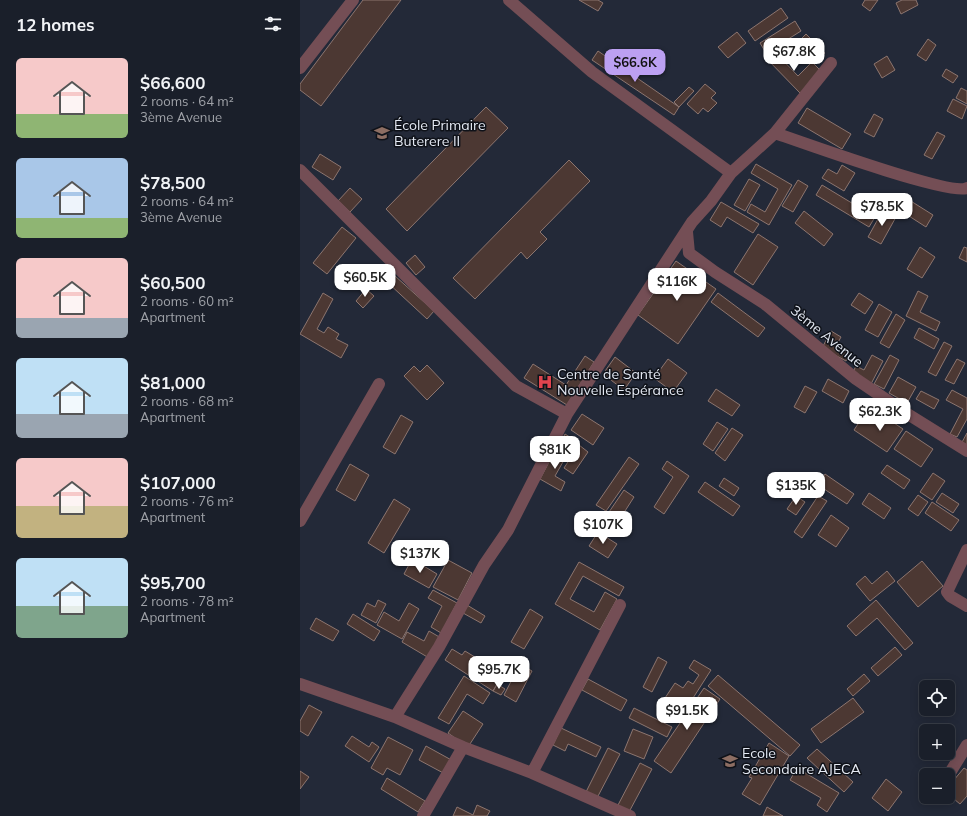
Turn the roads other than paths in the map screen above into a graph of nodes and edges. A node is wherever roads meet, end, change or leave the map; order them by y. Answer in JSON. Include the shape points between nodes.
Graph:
{"nodes":[{"id":1,"x":353,"y":0,"type":"edge"},
{"id":2,"x":509,"y":0,"type":"edge"},
{"id":3,"x":831,"y":63,"type":"dead end"},
{"id":4,"x":300,"y":68,"type":"edge"},
{"id":5,"x":775,"y":133,"type":"junction"},
{"id":6,"x":300,"y":170,"type":"edge"},
{"id":7,"x":731,"y":173,"type":"junction"},
{"id":8,"x":967,"y":188,"type":"edge"},
{"id":9,"x":687,"y":232,"type":"junction"},
{"id":10,"x":379,"y":384,"type":"dead end"},
{"id":11,"x":567,"y":414,"type":"junction"},
{"id":12,"x":967,"y":451,"type":"edge"},
{"id":13,"x":300,"y":521,"type":"edge"},
{"id":14,"x":967,"y":550,"type":"edge"},
{"id":15,"x":620,"y":605,"type":"dead end"},
{"id":16,"x":967,"y":606,"type":"edge"},
{"id":17,"x":300,"y":684,"type":"edge"},
{"id":18,"x":395,"y":717,"type":"junction"},
{"id":19,"x":967,"y":745,"type":"edge"},
{"id":20,"x":462,"y":747,"type":"junction"},
{"id":21,"x":953,"y":768,"type":"edge"},
{"id":22,"x":532,"y":774,"type":"junction"},
{"id":23,"x":423,"y":816,"type":"edge"},
{"id":24,"x":630,"y":816,"type":"edge"}],
"edges":[{"from":1,"to":4,"type":"street"},
{"from":2,"to":7,"type":"street","via":[[592,72]]},
{"from":3,"to":5,"type":"street"},
{"from":5,"to":7,"type":"street"},
{"from":5,"to":8,"type":"street","via":[[908,178],[957,190]]},
{"from":6,"to":11,"type":"street","via":[[516,386]]},
{"from":7,"to":9,"type":"street"},
{"from":9,"to":11,"type":"street"},
{"from":9,"to":12,"type":"street","name":"3ème Avenue","via":[[689,252],[765,304],[856,379]]},
{"from":10,"to":13,"type":"street"},
{"from":11,"to":18,"type":"street","via":[[508,530],[484,565],[439,647]]},
{"from":14,"to":16,"type":"street","via":[[947,592]]},
{"from":15,"to":22,"type":"street"},
{"from":17,"to":18,"type":"street"},
{"from":18,"to":20,"type":"street"},
{"from":19,"to":21,"type":"street"},
{"from":20,"to":22,"type":"street"},
{"from":20,"to":23,"type":"street"},
{"from":22,"to":24,"type":"street"}]}
